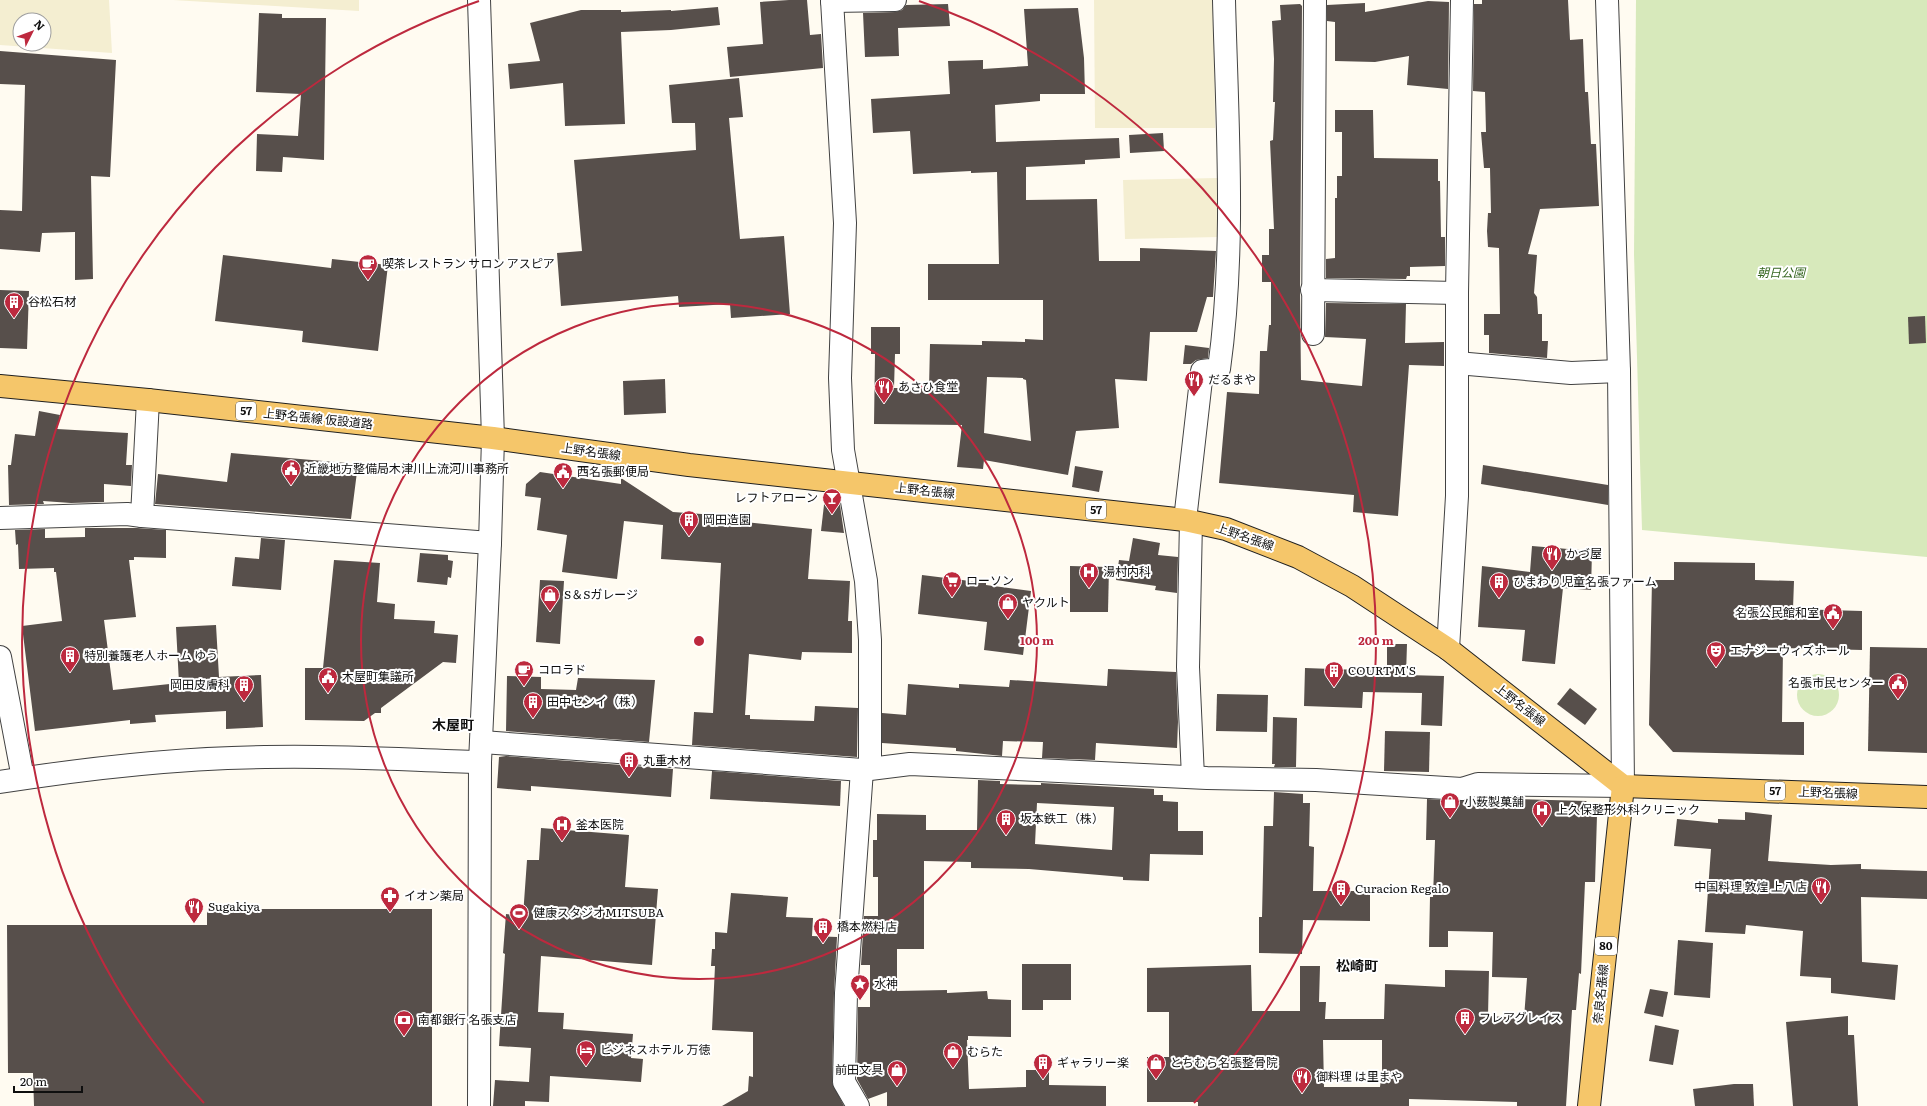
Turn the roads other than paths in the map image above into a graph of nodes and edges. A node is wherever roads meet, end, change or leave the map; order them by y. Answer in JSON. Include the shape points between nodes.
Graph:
{"nodes":[{"id":1,"x":480,"y":0,"type":"edge"},
{"id":2,"x":895,"y":0,"type":"edge"},
{"id":3,"x":1224,"y":0,"type":"edge"},
{"id":4,"x":1315,"y":0,"type":"edge"},
{"id":5,"x":1462,"y":0,"type":"edge"},
{"id":6,"x":1607,"y":0,"type":"edge"},
{"id":7,"x":832,"y":1,"type":"edge"},
{"id":8,"x":1312,"y":290,"type":"junction"},
{"id":9,"x":1457,"y":293,"type":"junction"},
{"id":10,"x":1313,"y":334,"type":"dead end"},
{"id":11,"x":1457,"y":363,"type":"junction"},
{"id":12,"x":1619,"y":371,"type":"junction"},
{"id":13,"x":0,"y":386,"type":"edge"},
{"id":14,"x":148,"y":400,"type":"junction"},
{"id":15,"x":493,"y":438,"type":"junction"},
{"id":16,"x":850,"y":483,"type":"junction"},
{"id":17,"x":142,"y":516,"type":"junction"},
{"id":18,"x":0,"y":518,"type":"edge"},
{"id":19,"x":1188,"y":521,"type":"junction"},
{"id":20,"x":490,"y":543,"type":"junction"},
{"id":21,"x":1448,"y":649,"type":"junction"},
{"id":22,"x":0,"y":657,"type":"edge"},
{"id":23,"x":481,"y":752,"type":"junction"},
{"id":24,"x":866,"y":769,"type":"junction"},
{"id":25,"x":1193,"y":777,"type":"junction"},
{"id":26,"x":23,"y":778,"type":"junction"},
{"id":27,"x":0,"y":782,"type":"edge"},
{"id":28,"x":1623,"y":786,"type":"junction"},
{"id":29,"x":1927,"y":797,"type":"edge"},
{"id":30,"x":479,"y":1106,"type":"edge"},
{"id":31,"x":858,"y":1106,"type":"edge"},
{"id":32,"x":1589,"y":1106,"type":"edge"}],
"edges":[{"from":1,"to":15,"type":"street"},
{"from":2,"to":7,"type":"street"},
{"from":3,"to":19,"type":"street","via":[[1229,187],[1224,328],[1219,369],[1202,371]]},
{"from":4,"to":8,"type":"street"},
{"from":5,"to":9,"type":"street"},
{"from":6,"to":12,"type":"street"},
{"from":7,"to":16,"type":"street","via":[[845,223],[840,378],[843,450]]},
{"from":8,"to":9,"type":"street"},
{"from":8,"to":10,"type":"street"},
{"from":9,"to":11,"type":"street"},
{"from":11,"to":12,"type":"street","via":[[1571,374]]},
{"from":11,"to":21,"type":"street","via":[[1457,496]]},
{"from":12,"to":28,"type":"street"},
{"from":13,"to":14,"type":"main road","name":"上野名張線 仮設道路","number":"57"},
{"from":14,"to":15,"type":"main road","name":"上野名張線 仮設道路","number":"57"},
{"from":14,"to":17,"type":"street"},
{"from":15,"to":16,"type":"main road","name":"上野名張線","number":"57","via":[[689,465]]},
{"from":15,"to":20,"type":"street"},
{"from":16,"to":19,"type":"main road","name":"上野名張線","number":"57"},
{"from":16,"to":24,"type":"street","via":[[866,581],[870,640]]},
{"from":17,"to":18,"type":"street","via":[[127,514]]},
{"from":17,"to":20,"type":"street"},
{"from":19,"to":21,"type":"main road","name":"上野名張線","number":"57","via":[[1226,529],[1298,557],[1352,586]]},
{"from":19,"to":25,"type":"street","via":[[1188,667]]},
{"from":20,"to":23,"type":"street"},
{"from":21,"to":28,"type":"main road","name":"上野名張線","number":"57"},
{"from":22,"to":26,"type":"street"},
{"from":23,"to":24,"type":"street"},
{"from":23,"to":26,"type":"street","via":[[152,762]]},
{"from":23,"to":30,"type":"street"},
{"from":24,"to":25,"type":"street","via":[[910,764]]},
{"from":24,"to":31,"type":"street","via":[[846,993],[844,1082]]},
{"from":25,"to":28,"type":"street","via":[[1316,780],[1462,789],[1478,784]]},
{"from":26,"to":27,"type":"street"},
{"from":28,"to":29,"type":"main road","name":"上野名張線","number":"57"},
{"from":28,"to":32,"type":"main road","name":"奈良名張線","number":"80"}]}
